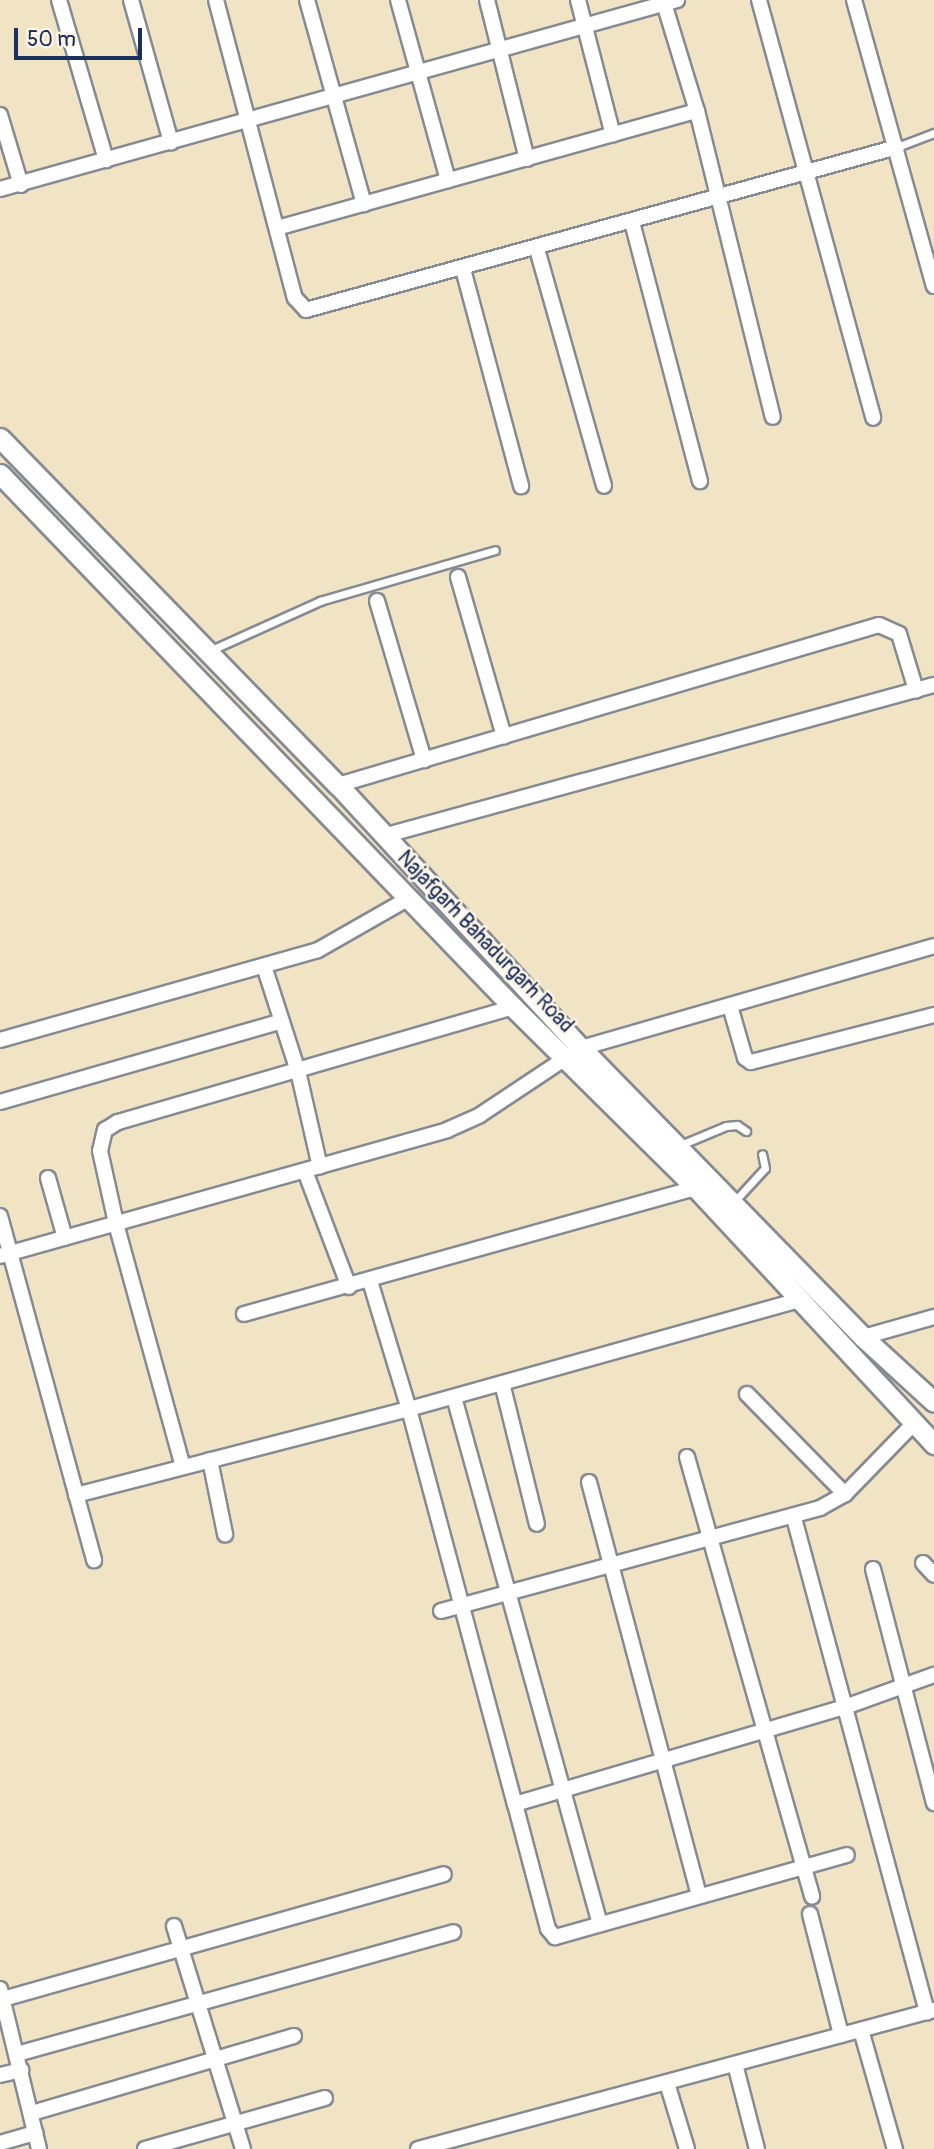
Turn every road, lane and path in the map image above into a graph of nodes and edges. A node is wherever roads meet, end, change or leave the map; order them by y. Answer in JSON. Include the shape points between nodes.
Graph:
{"nodes":[{"id":1,"x":59,"y":0,"type":"edge"},
{"id":2,"x":131,"y":0,"type":"edge"},
{"id":3,"x":216,"y":0,"type":"edge"},
{"id":4,"x":307,"y":0,"type":"edge"},
{"id":5,"x":398,"y":0,"type":"edge"},
{"id":6,"x":487,"y":0,"type":"edge"},
{"id":7,"x":578,"y":0,"type":"edge"},
{"id":8,"x":759,"y":0,"type":"edge"},
{"id":9,"x":854,"y":0,"type":"edge"},
{"id":10,"x":668,"y":1,"type":"edge"},
{"id":11,"x":584,"y":26,"type":"junction"},
{"id":12,"x":499,"y":50,"type":"junction"},
{"id":13,"x":419,"y":73,"type":"junction"},
{"id":14,"x":334,"y":96,"type":"junction"},
{"id":15,"x":697,"y":111,"type":"junction"},
{"id":16,"x":0,"y":115,"type":"edge"},
{"id":17,"x":248,"y":120,"type":"junction"},
{"id":18,"x":934,"y":133,"type":"edge"},
{"id":19,"x":613,"y":135,"type":"junction"},
{"id":20,"x":171,"y":142,"type":"junction"},
{"id":21,"x":897,"y":147,"type":"junction"},
{"id":22,"x":527,"y":159,"type":"junction"},
{"id":23,"x":106,"y":160,"type":"junction"},
{"id":24,"x":806,"y":174,"type":"junction"},
{"id":25,"x":448,"y":180,"type":"junction"},
{"id":26,"x":21,"y":184,"type":"junction"},
{"id":27,"x":0,"y":189,"type":"edge"},
{"id":28,"x":720,"y":198,"type":"junction"},
{"id":29,"x":364,"y":204,"type":"junction"},
{"id":30,"x":632,"y":222,"type":"junction"},
{"id":31,"x":277,"y":228,"type":"junction"},
{"id":32,"x":537,"y":249,"type":"junction"},
{"id":33,"x":463,"y":269,"type":"junction"},
{"id":34,"x":934,"y":286,"type":"edge"},
{"id":35,"x":773,"y":417,"type":"dead end"},
{"id":36,"x":873,"y":418,"type":"dead end"},
{"id":37,"x":0,"y":438,"type":"edge"},
{"id":38,"x":0,"y":474,"type":"edge"},
{"id":39,"x":700,"y":481,"type":"dead end"},
{"id":40,"x":521,"y":486,"type":"dead end"},
{"id":41,"x":604,"y":486,"type":"dead end"},
{"id":42,"x":495,"y":550,"type":"dead end"},
{"id":43,"x":458,"y":577,"type":"dead end"},
{"id":44,"x":377,"y":601,"type":"dead end"},
{"id":45,"x":208,"y":652,"type":"junction"},
{"id":46,"x":934,"y":685,"type":"edge"},
{"id":47,"x":916,"y":690,"type":"junction"},
{"id":48,"x":261,"y":706,"type":"junction"},
{"id":49,"x":240,"y":722,"type":"junction"},
{"id":50,"x":504,"y":736,"type":"junction"},
{"id":51,"x":424,"y":760,"type":"junction"},
{"id":52,"x":338,"y":785,"type":"junction"},
{"id":53,"x":383,"y":836,"type":"junction"},
{"id":54,"x":409,"y":898,"type":"junction"},
{"id":55,"x":934,"y":946,"type":"edge"},
{"id":56,"x":264,"y":966,"type":"junction"},
{"id":57,"x":730,"y":1006,"type":"junction"},
{"id":58,"x":513,"y":1007,"type":"junction"},
{"id":59,"x":934,"y":1014,"type":"edge"},
{"id":60,"x":282,"y":1021,"type":"junction"},
{"id":61,"x":0,"y":1040,"type":"edge"},
{"id":62,"x":573,"y":1052,"type":"junction"},
{"id":63,"x":298,"y":1071,"type":"junction"},
{"id":64,"x":0,"y":1102,"type":"edge"},
{"id":65,"x":746,"y":1131,"type":"dead end"},
{"id":66,"x":677,"y":1146,"type":"junction"},
{"id":67,"x":762,"y":1154,"type":"dead end"},
{"id":68,"x":320,"y":1167,"type":"junction"},
{"id":69,"x":305,"y":1171,"type":"junction"},
{"id":70,"x":48,"y":1178,"type":"dead end"},
{"id":71,"x":696,"y":1188,"type":"junction"},
{"id":72,"x":733,"y":1203,"type":"junction"},
{"id":73,"x":0,"y":1216,"type":"edge"},
{"id":74,"x":116,"y":1223,"type":"junction"},
{"id":75,"x":65,"y":1238,"type":"junction"},
{"id":76,"x":5,"y":1254,"type":"edge"},
{"id":77,"x":370,"y":1281,"type":"junction"},
{"id":78,"x":349,"y":1287,"type":"junction"},
{"id":79,"x":796,"y":1301,"type":"junction"},
{"id":80,"x":244,"y":1314,"type":"dead end"},
{"id":81,"x":934,"y":1317,"type":"edge"},
{"id":82,"x":863,"y":1336,"type":"junction"},
{"id":83,"x":502,"y":1384,"type":"junction"},
{"id":84,"x":747,"y":1394,"type":"dead end"},
{"id":85,"x":454,"y":1397,"type":"junction"},
{"id":86,"x":934,"y":1402,"type":"edge"},
{"id":87,"x":409,"y":1409,"type":"junction"},
{"id":88,"x":914,"y":1423,"type":"junction"},
{"id":89,"x":934,"y":1444,"type":"edge"},
{"id":90,"x":687,"y":1457,"type":"dead end"},
{"id":91,"x":210,"y":1460,"type":"junction"},
{"id":92,"x":183,"y":1467,"type":"junction"},
{"id":93,"x":589,"y":1482,"type":"dead end"},
{"id":94,"x":845,"y":1494,"type":"junction"},
{"id":95,"x":76,"y":1495,"type":"junction"},
{"id":96,"x":794,"y":1518,"type":"junction"},
{"id":97,"x":537,"y":1524,"type":"dead end"},
{"id":98,"x":225,"y":1534,"type":"dead end"},
{"id":99,"x":710,"y":1540,"type":"junction"},
{"id":100,"x":94,"y":1560,"type":"dead end"},
{"id":101,"x":922,"y":1563,"type":"dead end"},
{"id":102,"x":612,"y":1566,"type":"junction"},
{"id":103,"x":873,"y":1569,"type":"dead end"},
{"id":104,"x":934,"y":1575,"type":"edge"},
{"id":105,"x":511,"y":1592,"type":"junction"},
{"id":106,"x":461,"y":1605,"type":"junction"},
{"id":107,"x":441,"y":1611,"type":"dead end"},
{"id":108,"x":934,"y":1675,"type":"edge"},
{"id":109,"x":901,"y":1686,"type":"junction"},
{"id":110,"x":845,"y":1707,"type":"junction"},
{"id":111,"x":765,"y":1731,"type":"junction"},
{"id":112,"x":663,"y":1761,"type":"junction"},
{"id":113,"x":564,"y":1790,"type":"junction"},
{"id":114,"x":934,"y":1803,"type":"edge"},
{"id":115,"x":515,"y":1804,"type":"junction"},
{"id":116,"x":847,"y":1855,"type":"dead end"},
{"id":117,"x":803,"y":1867,"type":"junction"},
{"id":118,"x":444,"y":1874,"type":"dead end"},
{"id":119,"x":699,"y":1896,"type":"junction"},
{"id":120,"x":812,"y":1897,"type":"dead end"},
{"id":121,"x":810,"y":1914,"type":"dead end"},
{"id":122,"x":600,"y":1924,"type":"junction"},
{"id":123,"x":174,"y":1926,"type":"dead end"},
{"id":124,"x":453,"y":1932,"type":"dead end"},
{"id":125,"x":182,"y":1949,"type":"junction"},
{"id":126,"x":2,"y":2002,"type":"edge"},
{"id":127,"x":196,"y":2005,"type":"junction"},
{"id":128,"x":930,"y":2011,"type":"edge"},
{"id":129,"x":861,"y":2030,"type":"junction"},
{"id":130,"x":841,"y":2035,"type":"junction"},
{"id":131,"x":294,"y":2036,"type":"dead end"},
{"id":132,"x":17,"y":2054,"type":"junction"},
{"id":133,"x":216,"y":2061,"type":"junction"},
{"id":134,"x":735,"y":2064,"type":"junction"},
{"id":135,"x":21,"y":2070,"type":"junction"},
{"id":136,"x":0,"y":2076,"type":"edge"},
{"id":137,"x":667,"y":2083,"type":"junction"},
{"id":138,"x":325,"y":2098,"type":"dead end"},
{"id":139,"x":32,"y":2113,"type":"junction"},
{"id":140,"x":233,"y":2123,"type":"junction"},
{"id":141,"x":36,"y":2133,"type":"junction"},
{"id":142,"x":0,"y":2143,"type":"edge"},
{"id":143,"x":39,"y":2149,"type":"edge"},
{"id":144,"x":146,"y":2149,"type":"edge"},
{"id":145,"x":243,"y":2149,"type":"edge"},
{"id":146,"x":418,"y":2149,"type":"edge"},
{"id":147,"x":687,"y":2149,"type":"edge"},
{"id":148,"x":757,"y":2149,"type":"edge"},
{"id":149,"x":895,"y":2149,"type":"edge"}],
"edges":[{"from":1,"to":23,"type":"street"},
{"from":2,"to":20,"type":"street"},
{"from":3,"to":17,"type":"street"},
{"from":4,"to":14,"type":"street"},
{"from":5,"to":13,"type":"street"},
{"from":6,"to":12,"type":"street"},
{"from":7,"to":11,"type":"street"},
{"from":8,"to":24,"type":"street"},
{"from":9,"to":21,"type":"street"},
{"from":10,"to":11,"type":"street"},
{"from":10,"to":15,"type":"street"},
{"from":11,"to":12,"type":"street"},
{"from":11,"to":19,"type":"street"},
{"from":12,"to":13,"type":"street"},
{"from":12,"to":22,"type":"street"},
{"from":13,"to":14,"type":"street"},
{"from":13,"to":25,"type":"street"},
{"from":14,"to":17,"type":"street"},
{"from":14,"to":29,"type":"street"},
{"from":15,"to":19,"type":"street"},
{"from":15,"to":28,"type":"street"},
{"from":16,"to":26,"type":"street"},
{"from":17,"to":20,"type":"street"},
{"from":17,"to":31,"type":"street"},
{"from":18,"to":21,"type":"lane"},
{"from":19,"to":22,"type":"street"},
{"from":20,"to":23,"type":"street"},
{"from":21,"to":24,"type":"street"},
{"from":21,"to":34,"type":"street"},
{"from":22,"to":25,"type":"street"},
{"from":23,"to":26,"type":"street"},
{"from":24,"to":28,"type":"street"},
{"from":24,"to":36,"type":"street"},
{"from":25,"to":29,"type":"street"},
{"from":26,"to":27,"type":"street"},
{"from":28,"to":30,"type":"street"},
{"from":28,"to":35,"type":"street"},
{"from":29,"to":31,"type":"street"},
{"from":30,"to":32,"type":"street"},
{"from":30,"to":39,"type":"street"},
{"from":31,"to":33,"type":"street","via":[[295,298],[306,310]]},
{"from":32,"to":33,"type":"street"},
{"from":32,"to":41,"type":"street"},
{"from":33,"to":40,"type":"street"},
{"from":37,"to":45,"type":"main road","name":"Najafgarh Bahadurgarh Road"},
{"from":38,"to":49,"type":"main road","name":"Najafgarh Bahadurgarh Road"},
{"from":42,"to":45,"type":"lane","via":[[320,601]]},
{"from":43,"to":50,"type":"street"},
{"from":44,"to":51,"type":"street"},
{"from":45,"to":48,"type":"main road","name":"Najafgarh Bahadurgarh Road"},
{"from":46,"to":47,"type":"street"},
{"from":47,"to":50,"type":"street","via":[[899,634],[879,625]]},
{"from":47,"to":53,"type":"street"},
{"from":48,"to":49,"type":"main road"},
{"from":48,"to":52,"type":"main road","name":"Najafgarh Bahadurgarh Road"},
{"from":49,"to":54,"type":"main road","name":"Najafgarh Bahadurgarh Road"},
{"from":50,"to":51,"type":"street"},
{"from":51,"to":52,"type":"street"},
{"from":52,"to":53,"type":"main road","name":"Najafgarh Bahadurgarh Road"},
{"from":53,"to":62,"type":"main road","name":"Najafgarh Bahadurgarh Road"},
{"from":54,"to":56,"type":"street","via":[[318,950]]},
{"from":54,"to":58,"type":"main road","name":"Najafgarh Bahadurgarh Road"},
{"from":55,"to":57,"type":"street"},
{"from":56,"to":60,"type":"street"},
{"from":56,"to":61,"type":"street"},
{"from":57,"to":59,"type":"street","via":[[745,1058],[751,1062]]},
{"from":57,"to":62,"type":"street"},
{"from":58,"to":62,"type":"main road","name":"Najafgarh Bahadurgarh Road"},
{"from":58,"to":63,"type":"street"},
{"from":60,"to":63,"type":"street"},
{"from":60,"to":64,"type":"street"},
{"from":62,"to":66,"type":"main road","name":"Najafgarh Bahadurgarh Road"},
{"from":62,"to":68,"type":"street","via":[[481,1115],[447,1130]]},
{"from":62,"to":71,"type":"main road","name":"Najafgarh Bahadurgarh Road"},
{"from":63,"to":68,"type":"street"},
{"from":63,"to":74,"type":"street","via":[[105,1130],[100,1151]]},
{"from":65,"to":66,"type":"lane","via":[[737,1125],[726,1126]]},
{"from":66,"to":72,"type":"main road","name":"Najafgarh Bahadurgarh Road"},
{"from":67,"to":72,"type":"lane","via":[[765,1168]]},
{"from":68,"to":69,"type":"street"},
{"from":69,"to":74,"type":"street"},
{"from":69,"to":78,"type":"street"},
{"from":70,"to":75,"type":"street"},
{"from":71,"to":77,"type":"street"},
{"from":71,"to":79,"type":"main road","name":"Najafgarh Bahadurgarh Road"},
{"from":72,"to":82,"type":"main road","name":"Najafgarh Bahadurgarh Road"},
{"from":73,"to":76,"type":"street"},
{"from":74,"to":75,"type":"street"},
{"from":74,"to":92,"type":"street"},
{"from":75,"to":76,"type":"street"},
{"from":76,"to":95,"type":"street"},
{"from":77,"to":78,"type":"street"},
{"from":77,"to":87,"type":"street"},
{"from":78,"to":80,"type":"street"},
{"from":79,"to":83,"type":"street"},
{"from":79,"to":88,"type":"main road","name":"Najafgarh Bahadurgarh Road"},
{"from":81,"to":82,"type":"street"},
{"from":82,"to":86,"type":"main road","name":"Najafgarh Bahadurgarh Road"},
{"from":83,"to":85,"type":"street"},
{"from":83,"to":97,"type":"street"},
{"from":84,"to":94,"type":"street"},
{"from":85,"to":87,"type":"street"},
{"from":85,"to":105,"type":"street"},
{"from":87,"to":91,"type":"street"},
{"from":87,"to":106,"type":"street"},
{"from":88,"to":89,"type":"main road","name":"Najafgarh Bahadurgarh Road"},
{"from":88,"to":94,"type":"street"},
{"from":90,"to":99,"type":"street"},
{"from":91,"to":92,"type":"street"},
{"from":91,"to":98,"type":"street"},
{"from":92,"to":95,"type":"street"},
{"from":93,"to":102,"type":"street"},
{"from":94,"to":96,"type":"street"},
{"from":95,"to":100,"type":"street"},
{"from":96,"to":99,"type":"street"},
{"from":96,"to":110,"type":"street"},
{"from":99,"to":102,"type":"street"},
{"from":99,"to":111,"type":"street"},
{"from":101,"to":104,"type":"street"},
{"from":102,"to":105,"type":"street"},
{"from":102,"to":112,"type":"street"},
{"from":103,"to":109,"type":"street"},
{"from":105,"to":106,"type":"street"},
{"from":105,"to":113,"type":"street"},
{"from":106,"to":107,"type":"street"},
{"from":106,"to":115,"type":"street"},
{"from":108,"to":109,"type":"street"},
{"from":109,"to":110,"type":"street"},
{"from":109,"to":114,"type":"street"},
{"from":110,"to":111,"type":"street"},
{"from":110,"to":128,"type":"street"},
{"from":111,"to":112,"type":"street"},
{"from":111,"to":117,"type":"street"},
{"from":112,"to":113,"type":"street"},
{"from":112,"to":119,"type":"street"},
{"from":113,"to":115,"type":"street"},
{"from":113,"to":122,"type":"street"},
{"from":115,"to":122,"type":"street","via":[[550,1933],[561,1936]]},
{"from":116,"to":117,"type":"street"},
{"from":117,"to":119,"type":"street"},
{"from":117,"to":120,"type":"street"},
{"from":118,"to":125,"type":"street"},
{"from":119,"to":122,"type":"street"},
{"from":121,"to":130,"type":"street"},
{"from":123,"to":125,"type":"street"},
{"from":124,"to":127,"type":"street"},
{"from":125,"to":126,"type":"street"},
{"from":125,"to":127,"type":"street"},
{"from":126,"to":132,"type":"street"},
{"from":127,"to":132,"type":"street"},
{"from":127,"to":133,"type":"street"},
{"from":128,"to":129,"type":"street"},
{"from":129,"to":130,"type":"street"},
{"from":129,"to":149,"type":"street"},
{"from":130,"to":134,"type":"street"},
{"from":131,"to":133,"type":"street"},
{"from":132,"to":135,"type":"street"},
{"from":133,"to":139,"type":"street"},
{"from":133,"to":140,"type":"street"},
{"from":134,"to":137,"type":"street"},
{"from":134,"to":148,"type":"street"},
{"from":135,"to":136,"type":"street"},
{"from":135,"to":139,"type":"street"},
{"from":137,"to":146,"type":"street"},
{"from":137,"to":147,"type":"street"},
{"from":138,"to":140,"type":"street"},
{"from":139,"to":141,"type":"street"},
{"from":140,"to":144,"type":"street"},
{"from":140,"to":145,"type":"street"},
{"from":141,"to":142,"type":"street"},
{"from":141,"to":143,"type":"street"}]}
